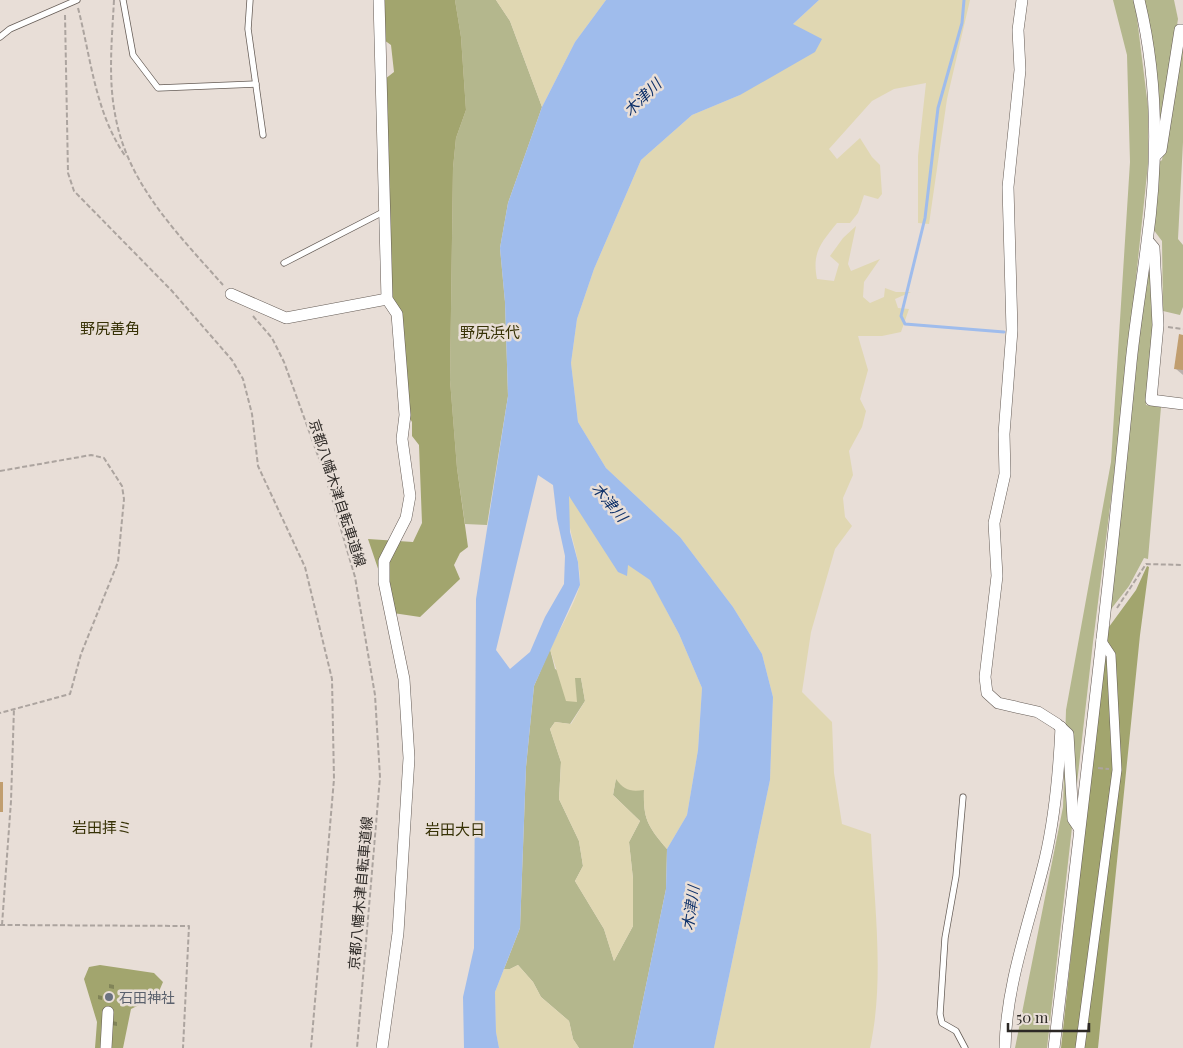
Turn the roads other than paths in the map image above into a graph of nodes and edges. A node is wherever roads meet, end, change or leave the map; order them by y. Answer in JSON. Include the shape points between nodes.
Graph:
{"nodes":[{"id":1,"x":123,"y":0,"type":"edge"},
{"id":2,"x":250,"y":0,"type":"edge"},
{"id":3,"x":379,"y":0,"type":"edge"},
{"id":4,"x":1022,"y":0,"type":"edge"},
{"id":5,"x":1139,"y":0,"type":"edge"},
{"id":6,"x":77,"y":1,"type":"edge"},
{"id":7,"x":1183,"y":30,"type":"edge"},
{"id":8,"x":0,"y":37,"type":"edge"},
{"id":9,"x":256,"y":84,"type":"junction"},
{"id":10,"x":263,"y":135,"type":"dead end"},
{"id":11,"x":1155,"y":156,"type":"junction"},
{"id":12,"x":385,"y":211,"type":"junction"},
{"id":13,"x":1148,"y":241,"type":"junction"},
{"id":14,"x":284,"y":263,"type":"dead end"},
{"id":15,"x":231,"y":294,"type":"road end"},
{"id":16,"x":387,"y":299,"type":"junction"},
{"id":17,"x":1183,"y":404,"type":"edge"},
{"id":18,"x":1100,"y":639,"type":"junction"},
{"id":19,"x":1061,"y":728,"type":"junction"},
{"id":20,"x":963,"y":797,"type":"dead end"},
{"id":21,"x":1079,"y":829,"type":"junction"},
{"id":22,"x":108,"y":1012,"type":"dead end"},
{"id":23,"x":106,"y":1048,"type":"edge"},
{"id":24,"x":382,"y":1048,"type":"edge"},
{"id":25,"x":965,"y":1048,"type":"edge"},
{"id":26,"x":1005,"y":1048,"type":"edge"},
{"id":27,"x":1054,"y":1048,"type":"edge"},
{"id":28,"x":1080,"y":1048,"type":"edge"}],
"edges":[{"from":1,"to":9,"type":"lane","via":[[132,55],[158,88]]},
{"from":2,"to":9,"type":"lane","via":[[248,29]]},
{"from":3,"to":12,"type":"street"},
{"from":4,"to":19,"type":"street","via":[[1018,30],[1020,70],[1008,187],[1012,330],[1004,434],[1005,474],[994,524],[996,576],[985,677],[987,692],[998,704],[1038,712]]},
{"from":5,"to":11,"type":"street","via":[[1152,88]]},
{"from":6,"to":8,"type":"lane","via":[[10,29]]},
{"from":7,"to":11,"type":"street","via":[[1180,30],[1161,150]]},
{"from":9,"to":10,"type":"lane"},
{"from":11,"to":13,"type":"street"},
{"from":12,"to":14,"type":"lane"},
{"from":12,"to":16,"type":"street"},
{"from":13,"to":17,"type":"street","via":[[1154,248],[1158,325],[1151,400]]},
{"from":13,"to":18,"type":"street","via":[[1134,335]]},
{"from":15,"to":16,"type":"street","via":[[286,318]]},
{"from":16,"to":24,"type":"street","via":[[397,314],[406,415],[402,439],[410,496],[406,518],[384,561],[384,582],[404,679],[409,758],[398,933]]},
{"from":18,"to":21,"type":"street"},
{"from":18,"to":28,"type":"street","via":[[1111,655],[1117,770]]},
{"from":19,"to":21,"type":"street","via":[[1068,734],[1073,819]]},
{"from":19,"to":26,"type":"street","via":[[1059,767],[1046,857],[1010,993]]},
{"from":20,"to":25,"type":"lane","via":[[956,876],[945,938],[940,1014],[942,1023],[956,1031]]},
{"from":21,"to":27,"type":"street"},
{"from":22,"to":23,"type":"street"}]}
